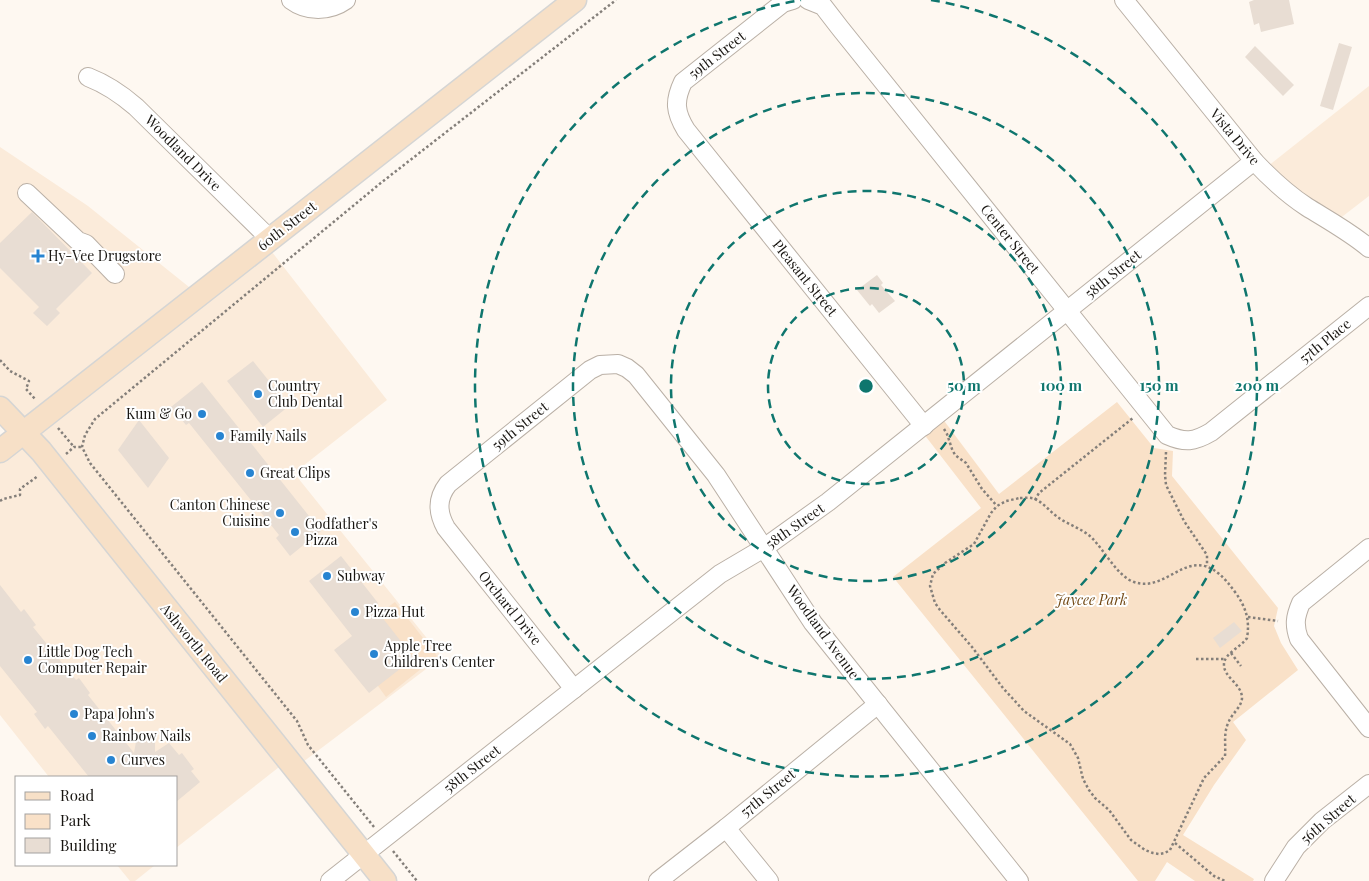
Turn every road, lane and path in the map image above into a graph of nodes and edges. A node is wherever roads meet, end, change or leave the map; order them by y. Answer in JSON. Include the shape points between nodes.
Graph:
{"nodes":[{"id":1,"x":291,"y":0,"type":"edge"},
{"id":2,"x":346,"y":0,"type":"edge"},
{"id":3,"x":616,"y":0,"type":"edge"},
{"id":4,"x":793,"y":0,"type":"edge"},
{"id":5,"x":1124,"y":0,"type":"edge"},
{"id":6,"x":565,"y":3,"type":"edge"},
{"id":7,"x":815,"y":3,"type":"edge"},
{"id":8,"x":88,"y":77,"type":"dead end"},
{"id":9,"x":686,"y":130,"type":"joint"},
{"id":10,"x":1254,"y":161,"type":"junction"},
{"id":11,"x":28,"y":193,"type":"dead end"},
{"id":12,"x":270,"y":239,"type":"junction"},
{"id":13,"x":1369,"y":248,"type":"edge"},
{"id":14,"x":115,"y":274,"type":"dead end"},
{"id":15,"x":1369,"y":306,"type":"edge"},
{"id":16,"x":1067,"y":311,"type":"junction"},
{"id":17,"x":0,"y":360,"type":"edge"},
{"id":18,"x":636,"y":376,"type":"joint"},
{"id":19,"x":26,"y":389,"type":"dead end"},
{"id":20,"x":0,"y":408,"type":"edge"},
{"id":21,"x":1133,"y":418,"type":"dead end"},
{"id":22,"x":930,"y":421,"type":"junction"},
{"id":23,"x":24,"y":432,"type":"junction"},
{"id":24,"x":1211,"y":432,"type":"joint"},
{"id":25,"x":74,"y":447,"type":"dead end"},
{"id":26,"x":82,"y":447,"type":"junction"},
{"id":27,"x":0,"y":451,"type":"edge"},
{"id":28,"x":1166,"y":452,"type":"dead end"},
{"id":29,"x":20,"y":490,"type":"dead end"},
{"id":30,"x":1035,"y":500,"type":"junction"},
{"id":31,"x":0,"y":501,"type":"edge"},
{"id":32,"x":997,"y":506,"type":"junction"},
{"id":33,"x":446,"y":528,"type":"joint"},
{"id":34,"x":764,"y":548,"type":"junction"},
{"id":35,"x":1369,"y":548,"type":"edge"},
{"id":36,"x":1207,"y":567,"type":"junction"},
{"id":37,"x":1248,"y":617,"type":"junction"},
{"id":38,"x":1278,"y":621,"type":"dead end"},
{"id":39,"x":1231,"y":653,"type":"junction"},
{"id":40,"x":1196,"y":659,"type":"dead end"},
{"id":41,"x":1224,"y":659,"type":"junction"},
{"id":42,"x":1241,"y":666,"type":"dead end"},
{"id":43,"x":574,"y":689,"type":"junction"},
{"id":44,"x":878,"y":704,"type":"junction"},
{"id":45,"x":1369,"y":728,"type":"edge"},
{"id":46,"x":1369,"y":784,"type":"edge"},
{"id":47,"x":726,"y":828,"type":"junction"},
{"id":48,"x":376,"y":830,"type":"dead end"},
{"id":49,"x":1174,"y":843,"type":"junction"},
{"id":50,"x":388,"y":845,"type":"dead end"},
{"id":51,"x":364,"y":854,"type":"junction"},
{"id":52,"x":330,"y":881,"type":"edge"},
{"id":53,"x":385,"y":881,"type":"edge"},
{"id":54,"x":417,"y":881,"type":"edge"},
{"id":55,"x":658,"y":881,"type":"edge"},
{"id":56,"x":769,"y":881,"type":"edge"},
{"id":57,"x":1019,"y":881,"type":"edge"},
{"id":58,"x":1225,"y":881,"type":"edge"},
{"id":59,"x":1274,"y":881,"type":"edge"}],
"edges":[{"from":1,"to":2,"type":"street","via":[[320,10]]},
{"from":3,"to":26,"type":"path","via":[[382,182],[95,419]]},
{"from":4,"to":9,"type":"street","name":"59th Street","via":[[783,4],[683,82],[676,106]]},
{"from":5,"to":10,"type":"street","name":"Vista Drive"},
{"from":6,"to":12,"type":"main road","name":"60th Street"},
{"from":7,"to":16,"type":"street","name":"Center Street"},
{"from":8,"to":12,"type":"street","name":"Woodland Drive","via":[[122,95],[136,107]]},
{"from":9,"to":22,"type":"street","name":"Pleasant Street"},
{"from":10,"to":13,"type":"street","name":"Vista Drive","via":[[1306,206]]},
{"from":10,"to":16,"type":"street","name":"58th Street"},
{"from":11,"to":14,"type":"street"},
{"from":12,"to":23,"type":"main road","name":"60th Street"},
{"from":15,"to":24,"type":"street","name":"57th Place"},
{"from":16,"to":22,"type":"street","name":"58th Street"},
{"from":16,"to":24,"type":"street","name":"Center Street","via":[[1166,435],[1188,441],[1200,439]]},
{"from":17,"to":19,"type":"path","via":[[10,371],[29,381]]},
{"from":18,"to":33,"type":"street","name":"59th Street","via":[[618,364],[600,365],[590,370],[458,475],[439,499],[438,509]]},
{"from":18,"to":34,"type":"street","name":"Woodland Avenue","via":[[716,474]]},
{"from":20,"to":23,"type":"main road","name":"Ashworth Road"},
{"from":21,"to":30,"type":"path","via":[[1038,493]]},
{"from":22,"to":32,"type":"path","via":[[947,434],[955,455],[966,463]]},
{"from":22,"to":34,"type":"street","name":"58th Street"},
{"from":23,"to":27,"type":"main road","name":"60th Street"},
{"from":23,"to":51,"type":"main road","name":"Ashworth Road"},
{"from":25,"to":26,"type":"path"},
{"from":26,"to":48,"type":"path","via":[[90,463],[297,721],[308,745]]},
{"from":28,"to":36,"type":"path","via":[[1166,485],[1184,521],[1207,555]]},
{"from":29,"to":31,"type":"path","via":[[20,495]]},
{"from":30,"to":32,"type":"path","via":[[1020,498]]},
{"from":30,"to":36,"type":"path","via":[[1090,536],[1133,582],[1148,583],[1188,567]]},
{"from":32,"to":49,"type":"path","via":[[974,544],[933,574],[930,586],[935,603],[1024,711],[1070,744],[1086,785],[1131,840],[1145,850],[1159,854],[1170,850]]},
{"from":33,"to":43,"type":"street","name":"Orchard Drive"},
{"from":34,"to":43,"type":"street","name":"58th Street","via":[[720,574]]},
{"from":34,"to":44,"type":"street","name":"Woodland Avenue","via":[[813,623]]},
{"from":35,"to":45,"type":"street","via":[[1301,603],[1295,615],[1299,639]]},
{"from":36,"to":37,"type":"path","via":[[1227,581],[1240,598]]},
{"from":37,"to":38,"type":"path"},
{"from":37,"to":39,"type":"path","via":[[1247,638]]},
{"from":39,"to":41,"type":"path"},
{"from":39,"to":42,"type":"path"},
{"from":40,"to":41,"type":"path"},
{"from":41,"to":49,"type":"path","via":[[1224,669],[1241,692],[1242,700],[1226,728],[1225,756],[1204,778]]},
{"from":43,"to":51,"type":"street","name":"58th Street"},
{"from":44,"to":47,"type":"street","name":"57th Street"},
{"from":44,"to":57,"type":"street","name":"Woodland Avenue"},
{"from":46,"to":59,"type":"street","name":"56th Street","via":[[1322,821],[1296,847]]},
{"from":47,"to":55,"type":"street","name":"57th Street"},
{"from":47,"to":56,"type":"street"},
{"from":49,"to":58,"type":"path","via":[[1214,876]]},
{"from":50,"to":54,"type":"path"},
{"from":51,"to":52,"type":"street","name":"58th Street"},
{"from":51,"to":53,"type":"main road","name":"Ashworth Road"}]}
